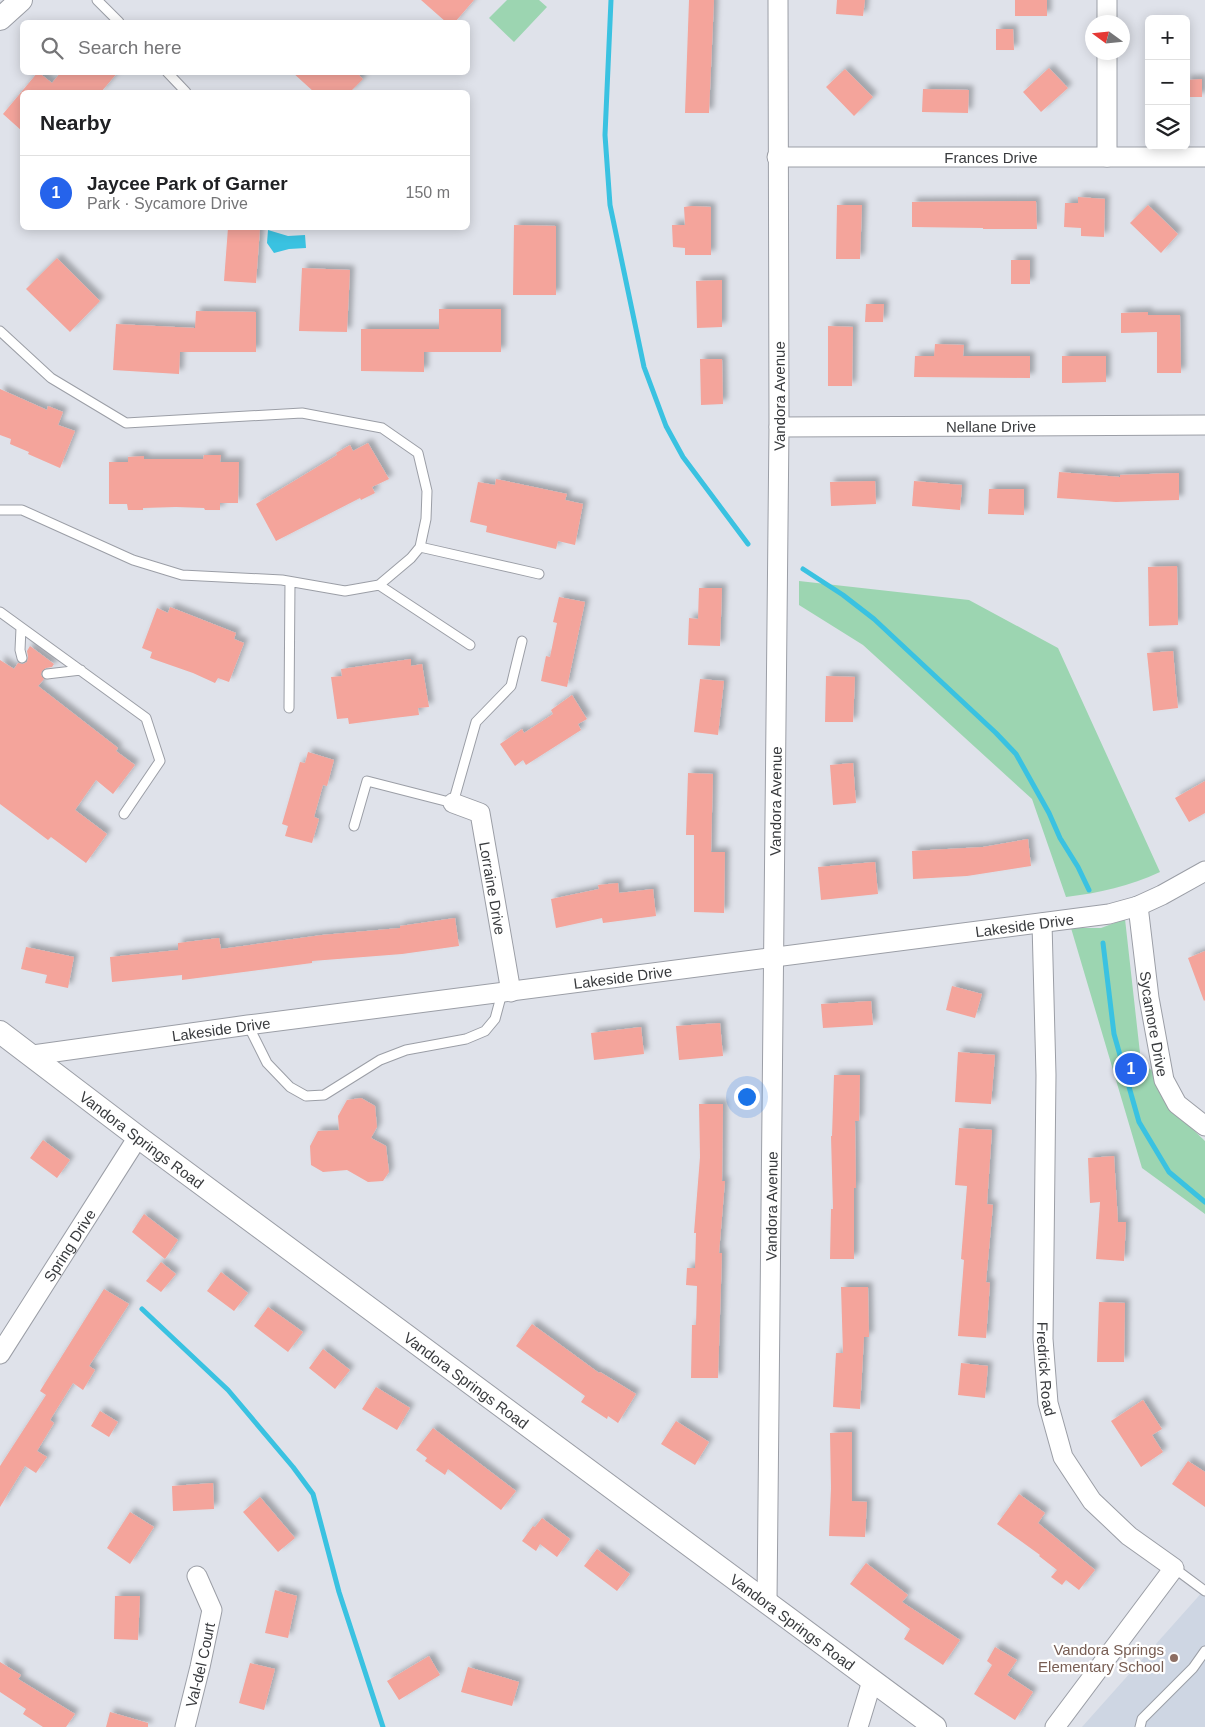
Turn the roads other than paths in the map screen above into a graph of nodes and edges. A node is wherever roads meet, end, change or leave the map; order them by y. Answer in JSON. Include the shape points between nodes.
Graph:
{"nodes":[{"id":1,"x":21,"y":0,"type":"edge"},
{"id":2,"x":97,"y":0,"type":"edge"},
{"id":3,"x":778,"y":0,"type":"edge"},
{"id":4,"x":1107,"y":0,"type":"edge"},
{"id":5,"x":1107,"y":15,"type":"edge"},
{"id":6,"x":0,"y":20,"type":"edge"},
{"id":7,"x":117,"y":20,"type":"edge"},
{"id":8,"x":1107,"y":60,"type":"edge"},
{"id":9,"x":170,"y":75,"type":"edge"},
{"id":10,"x":184,"y":90,"type":"edge"},
{"id":11,"x":777,"y":157,"type":"junction"},
{"id":12,"x":1107,"y":157,"type":"junction"},
{"id":13,"x":1205,"y":157,"type":"edge"},
{"id":14,"x":0,"y":331,"type":"edge"},
{"id":15,"x":1205,"y":425,"type":"edge"},
{"id":16,"x":779,"y":427,"type":"junction"},
{"id":17,"x":0,"y":510,"type":"edge"},
{"id":18,"x":420,"y":547,"type":"junction"},
{"id":19,"x":539,"y":574,"type":"dead end"},
{"id":20,"x":290,"y":582,"type":"junction"},
{"id":21,"x":380,"y":585,"type":"junction"},
{"id":22,"x":0,"y":612,"type":"edge"},
{"id":23,"x":22,"y":628,"type":"junction"},
{"id":24,"x":522,"y":641,"type":"dead end"},
{"id":25,"x":470,"y":645,"type":"dead end"},
{"id":26,"x":22,"y":658,"type":"dead end"},
{"id":27,"x":81,"y":670,"type":"junction"},
{"id":28,"x":47,"y":674,"type":"dead end"},
{"id":29,"x":290,"y":708,"type":"dead end"},
{"id":30,"x":453,"y":803,"type":"junction"},
{"id":31,"x":124,"y":814,"type":"dead end"},
{"id":32,"x":354,"y":826,"type":"dead end"},
{"id":33,"x":1205,"y":871,"type":"edge"},
{"id":34,"x":1138,"y":906,"type":"junction"},
{"id":35,"x":1042,"y":923,"type":"junction"},
{"id":36,"x":774,"y":958,"type":"junction"},
{"id":37,"x":506,"y":993,"type":"junction"},
{"id":38,"x":248,"y":1025,"type":"junction"},
{"id":39,"x":0,"y":1032,"type":"edge"},
{"id":40,"x":33,"y":1055,"type":"junction"},
{"id":41,"x":1205,"y":1126,"type":"edge"},
{"id":42,"x":138,"y":1137,"type":"junction"},
{"id":43,"x":0,"y":1354,"type":"edge"},
{"id":44,"x":1174,"y":1568,"type":"junction"},
{"id":45,"x":197,"y":1576,"type":"dead end"},
{"id":46,"x":1205,"y":1591,"type":"edge"},
{"id":47,"x":767,"y":1601,"type":"junction"},
{"id":48,"x":1205,"y":1651,"type":"edge"},
{"id":49,"x":872,"y":1681,"type":"junction"},
{"id":50,"x":185,"y":1727,"type":"edge"},
{"id":51,"x":858,"y":1727,"type":"edge"},
{"id":52,"x":935,"y":1727,"type":"edge"},
{"id":53,"x":1055,"y":1727,"type":"edge"},
{"id":54,"x":1140,"y":1727,"type":"edge"}],
"edges":[{"from":1,"to":6,"type":"street"},
{"from":2,"to":7,"type":"lane"},
{"from":3,"to":11,"type":"street","name":"Vandora Avenue"},
{"from":4,"to":5,"type":"street"},
{"from":8,"to":12,"type":"street"},
{"from":9,"to":10,"type":"lane"},
{"from":11,"to":12,"type":"street","name":"Frances Drive"},
{"from":11,"to":16,"type":"street","name":"Vandora Avenue"},
{"from":12,"to":13,"type":"street","name":"Frances Drive"},
{"from":14,"to":18,"type":"lane","via":[[51,378],[126,423],[302,413],[382,428],[418,453],[427,491]]},
{"from":15,"to":16,"type":"street","name":"Nellane Drive"},
{"from":16,"to":36,"type":"street","name":"Vandora Avenue"},
{"from":17,"to":20,"type":"lane","via":[[22,510],[133,560],[182,575]]},
{"from":18,"to":19,"type":"lane"},
{"from":18,"to":21,"type":"lane"},
{"from":20,"to":21,"type":"lane","via":[[345,591]]},
{"from":20,"to":29,"type":"lane"},
{"from":21,"to":25,"type":"lane"},
{"from":22,"to":23,"type":"lane"},
{"from":23,"to":26,"type":"lane"},
{"from":23,"to":27,"type":"lane"},
{"from":24,"to":30,"type":"lane","via":[[511,686],[476,722]]},
{"from":27,"to":28,"type":"lane"},
{"from":27,"to":31,"type":"lane","via":[[146,718],[160,761]]},
{"from":30,"to":32,"type":"lane","via":[[367,781]]},
{"from":30,"to":37,"type":"street","name":"Lorraine Drive","via":[[480,813]]},
{"from":33,"to":34,"type":"street","name":"Lakeside Drive"},
{"from":34,"to":35,"type":"street","name":"Lakeside Drive","via":[[1109,914]]},
{"from":34,"to":41,"type":"street","name":"Sycamore Drive","via":[[1149,998],[1164,1080],[1178,1104]]},
{"from":35,"to":36,"type":"street","name":"Lakeside Drive"},
{"from":35,"to":44,"type":"street","name":"Fredrick Road","via":[[1046,1075],[1043,1339],[1048,1402],[1063,1457],[1092,1501],[1129,1536]]},
{"from":36,"to":37,"type":"street","name":"Lakeside Drive"},
{"from":36,"to":47,"type":"street","name":"Vandora Avenue"},
{"from":37,"to":38,"type":"street","name":"Lakeside Drive"},
{"from":37,"to":38,"type":"lane","via":[[495,1019],[485,1031],[466,1040],[406,1050],[380,1060],[324,1095],[306,1096],[290,1087],[267,1063]]},
{"from":38,"to":40,"type":"street","name":"Lakeside Drive"},
{"from":39,"to":40,"type":"street","name":"Vandora Springs Road"},
{"from":40,"to":42,"type":"street","name":"Vandora Springs Road"},
{"from":42,"to":43,"type":"street","name":"Spring Drive"},
{"from":42,"to":47,"type":"street","name":"Vandora Springs Road"},
{"from":44,"to":46,"type":"lane"},
{"from":44,"to":53,"type":"street"},
{"from":45,"to":50,"type":"street","name":"Val-del Court","via":[[212,1610]]},
{"from":47,"to":49,"type":"street","name":"Vandora Springs Road"},
{"from":48,"to":54,"type":"lane","via":[[1193,1668],[1142,1719]]},
{"from":49,"to":51,"type":"street"},
{"from":49,"to":52,"type":"street","name":"Vandora Springs Road"}]}
